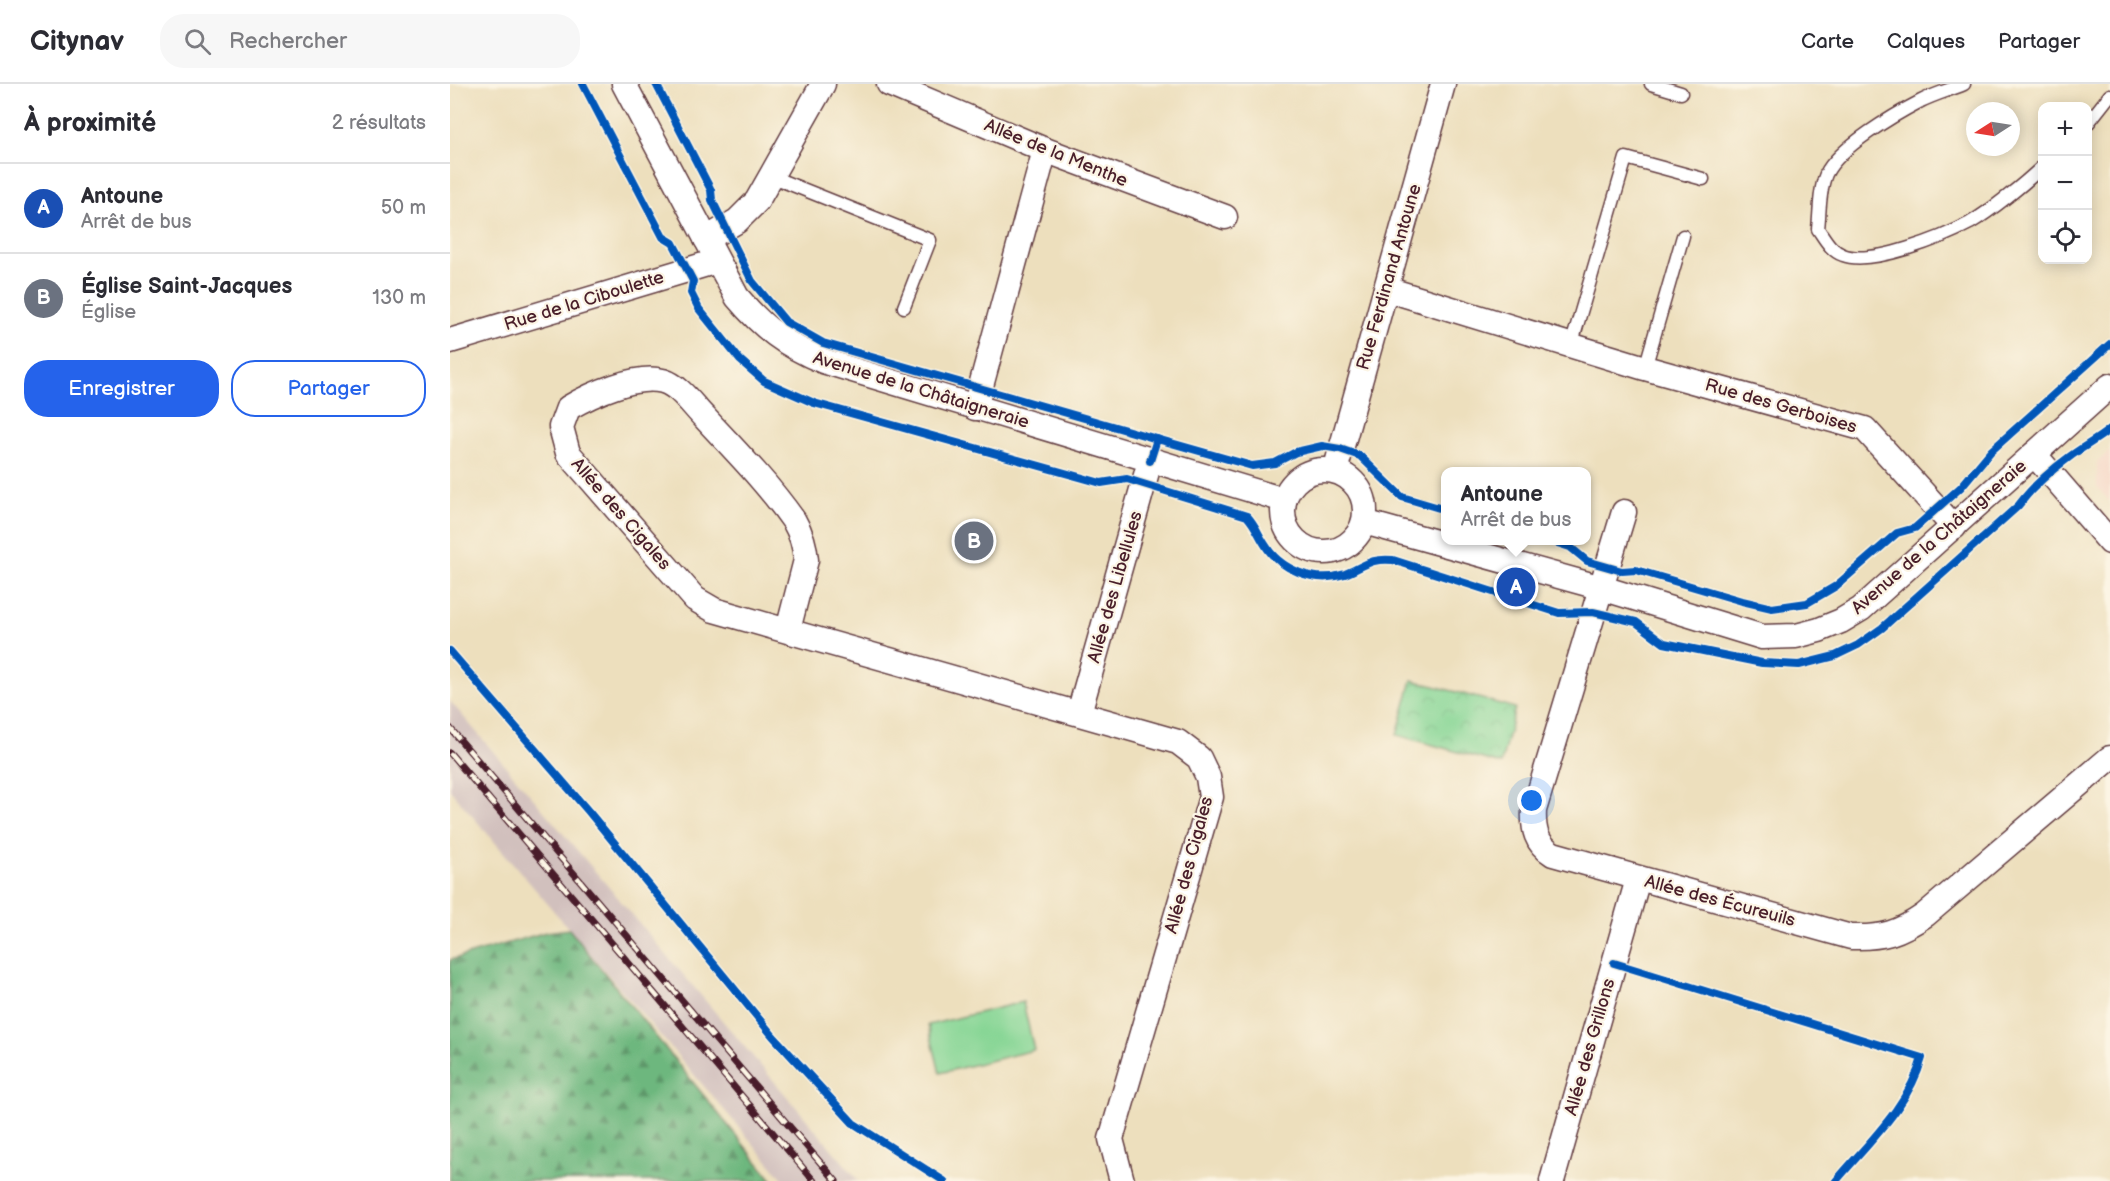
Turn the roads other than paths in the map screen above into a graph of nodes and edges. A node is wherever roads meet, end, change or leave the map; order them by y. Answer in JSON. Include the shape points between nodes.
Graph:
{"nodes":[{"id":1,"x":624,"y":84,"type":"edge"},
{"id":2,"x":823,"y":84,"type":"edge"},
{"id":3,"x":889,"y":84,"type":"edge"},
{"id":4,"x":1443,"y":84,"type":"edge"},
{"id":5,"x":1651,"y":84,"type":"edge"},
{"id":6,"x":1965,"y":84,"type":"edge"},
{"id":7,"x":1681,"y":93,"type":"dead end"},
{"id":8,"x":2110,"y":95,"type":"edge"},
{"id":9,"x":2092,"y":118,"type":"edge"},
{"id":10,"x":1045,"y":150,"type":"junction"},
{"id":11,"x":2038,"y":171,"type":"edge"},
{"id":12,"x":770,"y":176,"type":"junction"},
{"id":13,"x":1703,"y":179,"type":"dead end"},
{"id":14,"x":1225,"y":217,"type":"dead end"},
{"id":15,"x":1683,"y":236,"type":"dead end"},
{"id":16,"x":706,"y":239,"type":"junction"},
{"id":17,"x":717,"y":261,"type":"junction"},
{"id":18,"x":1386,"y":289,"type":"junction"},
{"id":19,"x":904,"y":307,"type":"dead end"},
{"id":20,"x":450,"y":341,"type":"edge"},
{"id":21,"x":1570,"y":346,"type":"junction"},
{"id":22,"x":1645,"y":368,"type":"junction"},
{"id":23,"x":2110,"y":386,"type":"edge"},
{"id":24,"x":975,"y":408,"type":"junction"},
{"id":25,"x":2034,"y":454,"type":"junction"},
{"id":26,"x":1150,"y":460,"type":"junction"},
{"id":27,"x":1335,"y":471,"type":"junction"},
{"id":28,"x":1284,"y":500,"type":"junction"},
{"id":29,"x":1624,"y":512,"type":"dead end"},
{"id":30,"x":1364,"y":522,"type":"junction"},
{"id":31,"x":1954,"y":526,"type":"junction"},
{"id":32,"x":2110,"y":542,"type":"edge"},
{"id":33,"x":1441,"y":543,"type":"edge"},
{"id":34,"x":1447,"y":545,"type":"edge"},
{"id":35,"x":1602,"y":588,"type":"junction"},
{"id":36,"x":788,"y":630,"type":"junction"},
{"id":37,"x":1079,"y":713,"type":"junction"},
{"id":38,"x":2110,"y":758,"type":"edge"},
{"id":39,"x":1638,"y":879,"type":"junction"},
{"id":40,"x":1122,"y":1181,"type":"edge"},
{"id":41,"x":1552,"y":1181,"type":"edge"}],
"edges":[{"from":1,"to":16,"type":"street","name":"Avenue de la Châtaigneraie"},
{"from":2,"to":12,"type":"street"},
{"from":3,"to":10,"type":"street","name":"Allée de la Menthe"},
{"from":4,"to":18,"type":"street","name":"Rue Ferdinand Antoune"},
{"from":5,"to":7,"type":"lane"},
{"from":6,"to":11,"type":"lane","via":[[1922,101],[1869,132],[1837,157],[1826,175],[1818,229],[1832,248],[1844,256],[1872,257],[1916,246],[1970,222]]},
{"from":8,"to":9,"type":"lane"},
{"from":10,"to":14,"type":"street","name":"Allée de la Menthe"},
{"from":10,"to":24,"type":"street"},
{"from":12,"to":16,"type":"street","via":[[757,201],[737,221]]},
{"from":12,"to":19,"type":"lane","via":[[930,240]]},
{"from":13,"to":21,"type":"lane","via":[[1626,158]]},
{"from":15,"to":22,"type":"lane"},
{"from":16,"to":17,"type":"street","name":"Avenue de la Châtaigneraie"},
{"from":17,"to":20,"type":"street","name":"Rue de la Ciboulette"},
{"from":17,"to":24,"type":"street","name":"Avenue de la Châtaigneraie","via":[[737,297],[754,317],[797,350]]},
{"from":18,"to":21,"type":"street","name":"Rue des Gerboises"},
{"from":18,"to":27,"type":"street","name":"Rue Ferdinand Antoune"},
{"from":21,"to":22,"type":"street","name":"Rue des Gerboises"},
{"from":22,"to":31,"type":"street","name":"Rue des Gerboises","via":[[1865,429]]},
{"from":23,"to":25,"type":"street","name":"Avenue de la Châtaigneraie"},
{"from":24,"to":26,"type":"street","name":"Avenue de la Châtaigneraie"},
{"from":25,"to":31,"type":"street","name":"Avenue de la Châtaigneraie"},
{"from":25,"to":32,"type":"street"},
{"from":26,"to":28,"type":"street","name":"Avenue de la Châtaigneraie"},
{"from":26,"to":37,"type":"street","name":"Allée des Libellules"},
{"from":27,"to":28,"type":"street","via":[[1324,469],[1303,475]]},
{"from":27,"to":30,"type":"street","via":[[1360,490]]},
{"from":28,"to":30,"type":"street","via":[[1285,526],[1301,546],[1313,551],[1338,550],[1359,534]]},
{"from":29,"to":35,"type":"street","name":"Allée des Écureuils"},
{"from":30,"to":33,"type":"street","name":"Avenue de la Châtaigneraie"},
{"from":31,"to":35,"type":"street","name":"Avenue de la Châtaigneraie","via":[[1861,609],[1841,621],[1796,636],[1762,637]]},
{"from":34,"to":35,"type":"street","name":"Avenue de la Châtaigneraie"},
{"from":35,"to":39,"type":"street","name":"Allée des Écureuils","via":[[1533,823],[1543,848],[1553,854]]},
{"from":36,"to":36,"type":"street","name":"Allée des Cigales","via":[[806,560],[795,523],[750,466],[675,386],[653,379],[635,380],[568,408],[561,427],[567,453],[695,599],[714,610]]},
{"from":36,"to":37,"type":"street","name":"Allée des Cigales"},
{"from":37,"to":40,"type":"street","name":"Allée des Cigales","via":[[1178,742],[1199,758],[1208,777],[1211,797],[1111,1139]]},
{"from":38,"to":39,"type":"street","name":"Allée des Écureuils","via":[[1925,915],[1892,934],[1851,937]]},
{"from":39,"to":41,"type":"street","name":"Allée des Grillons"}]}
